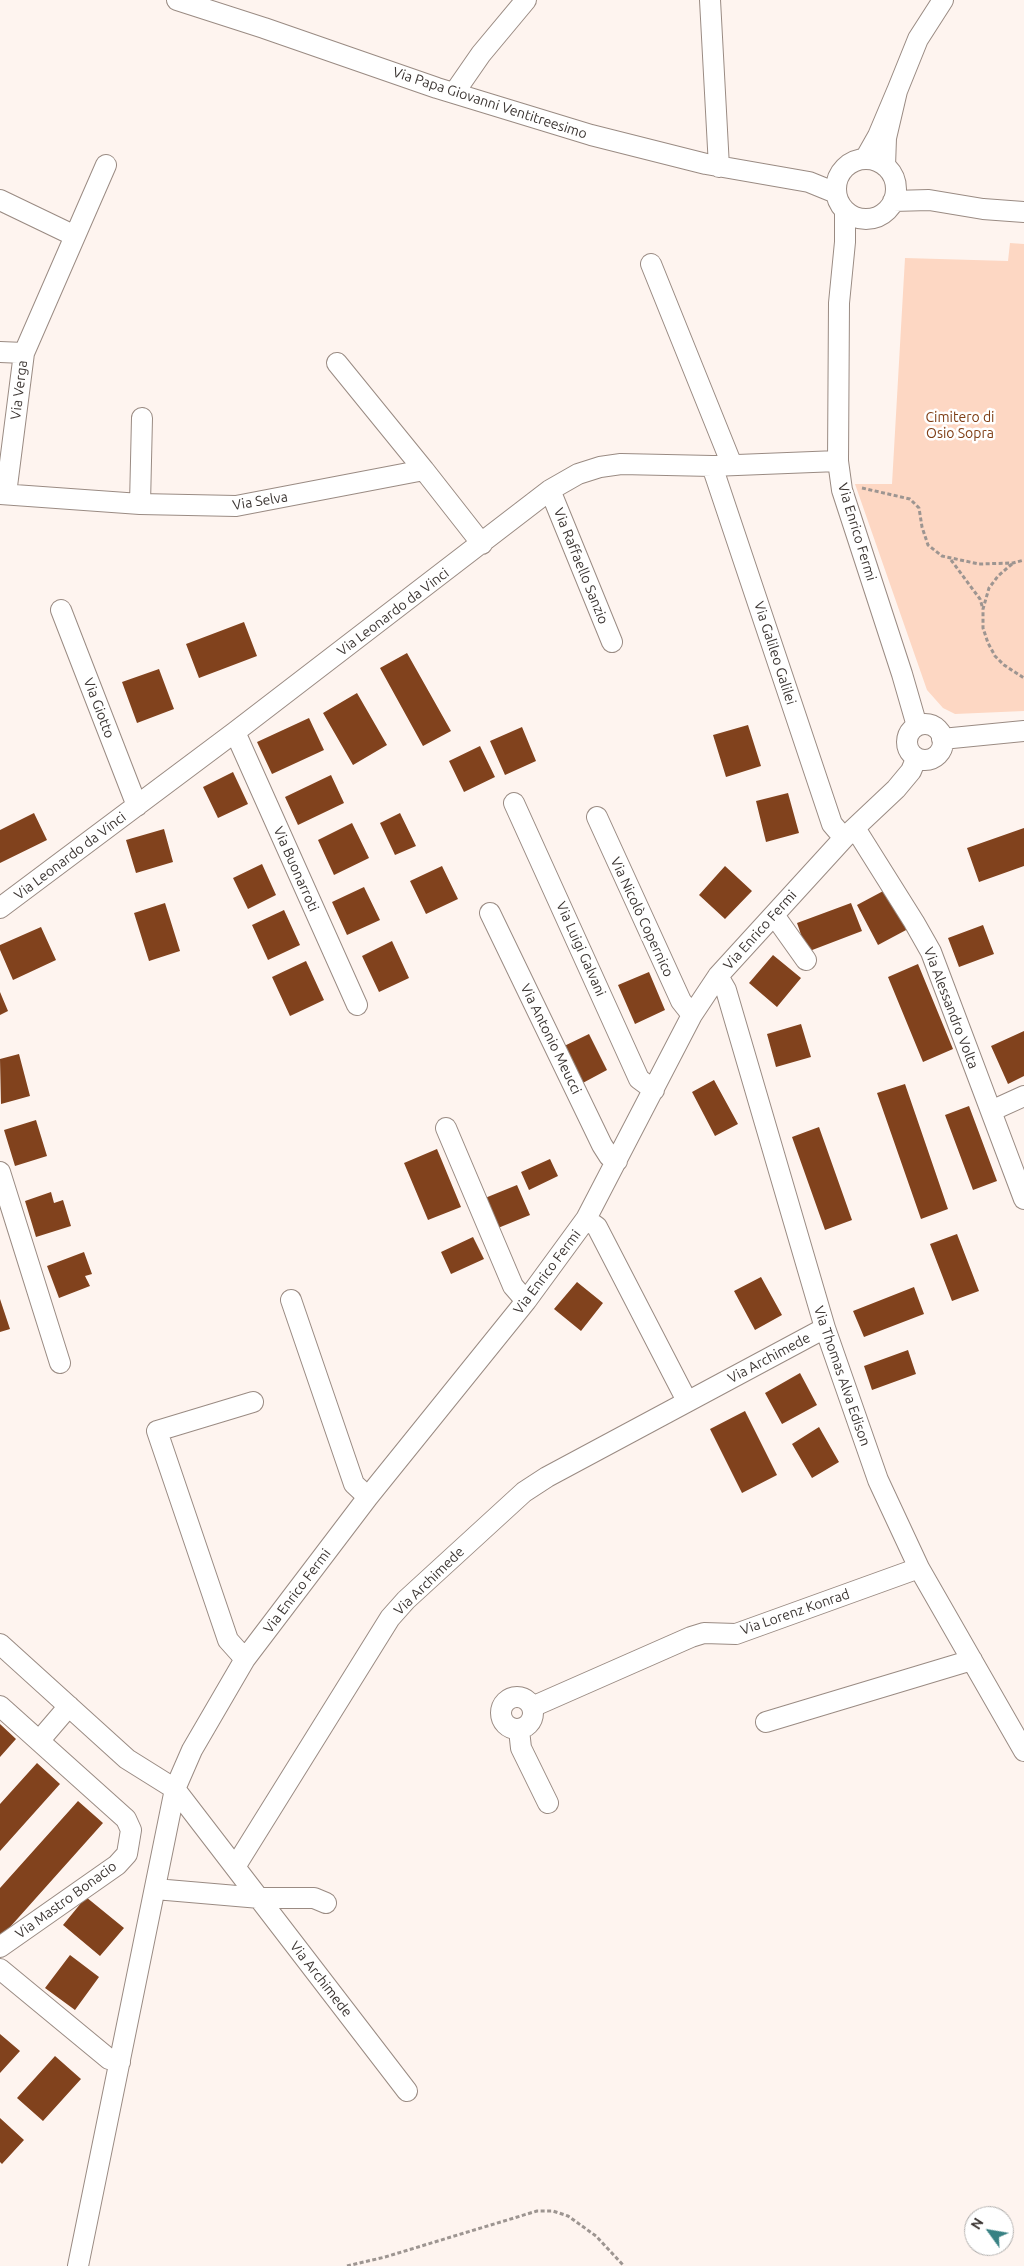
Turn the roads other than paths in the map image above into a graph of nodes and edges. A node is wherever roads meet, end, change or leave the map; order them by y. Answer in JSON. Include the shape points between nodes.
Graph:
{"nodes":[{"id":1,"x":177,"y":0,"type":"edge"},
{"id":2,"x":526,"y":0,"type":"edge"},
{"id":3,"x":710,"y":0,"type":"edge"},
{"id":4,"x":943,"y":0,"type":"edge"},
{"id":5,"x":897,"y":92,"type":"junction"},
{"id":6,"x":454,"y":93,"type":"junction"},
{"id":7,"x":865,"y":159,"type":"junction"},
{"id":8,"x":106,"y":165,"type":"dead end"},
{"id":9,"x":885,"y":166,"type":"junction"},
{"id":10,"x":720,"y":167,"type":"junction"},
{"id":11,"x":837,"y":185,"type":"junction"},
{"id":12,"x":894,"y":193,"type":"junction"},
{"id":13,"x":0,"y":200,"type":"edge"},
{"id":14,"x":1024,"y":212,"type":"edge"},
{"id":15,"x":853,"y":215,"type":"junction"},
{"id":16,"x":75,"y":236,"type":"junction"},
{"id":17,"x":651,"y":264,"type":"dead end"},
{"id":18,"x":0,"y":352,"type":"edge"},
{"id":19,"x":24,"y":353,"type":"junction"},
{"id":20,"x":337,"y":363,"type":"dead end"},
{"id":21,"x":142,"y":418,"type":"dead end"},
{"id":22,"x":838,"y":460,"type":"junction"},
{"id":23,"x":732,"y":465,"type":"junction"},
{"id":24,"x":712,"y":466,"type":"junction"},
{"id":25,"x":424,"y":470,"type":"junction"},
{"id":26,"x":550,"y":490,"type":"junction"},
{"id":27,"x":3,"y":494,"type":"edge"},
{"id":28,"x":140,"y":504,"type":"junction"},
{"id":29,"x":482,"y":544,"type":"junction"},
{"id":30,"x":61,"y":610,"type":"dead end"},
{"id":31,"x":612,"y":642,"type":"dead end"},
{"id":32,"x":917,"y":726,"type":"junction"},
{"id":33,"x":1024,"y":731,"type":"edge"},
{"id":34,"x":235,"y":732,"type":"junction"},
{"id":35,"x":942,"y":739,"type":"junction"},
{"id":36,"x":916,"y":759,"type":"junction"},
{"id":37,"x":514,"y":803,"type":"dead end"},
{"id":38,"x":137,"y":806,"type":"junction"},
{"id":39,"x":596,"y":817,"type":"dead end"},
{"id":40,"x":849,"y":833,"type":"junction"},
{"id":41,"x":0,"y":908,"type":"edge"},
{"id":42,"x":490,"y":913,"type":"dead end"},
{"id":43,"x":774,"y":915,"type":"junction"},
{"id":44,"x":806,"y":960,"type":"dead end"},
{"id":45,"x":718,"y":976,"type":"junction"},
{"id":46,"x":357,"y":1005,"type":"dead end"},
{"id":47,"x":692,"y":1015,"type":"junction"},
{"id":48,"x":654,"y":1090,"type":"junction"},
{"id":49,"x":1024,"y":1096,"type":"edge"},
{"id":50,"x":991,"y":1111,"type":"junction"},
{"id":51,"x":446,"y":1128,"type":"dead end"},
{"id":52,"x":617,"y":1161,"type":"junction"},
{"id":53,"x":0,"y":1172,"type":"edge"},
{"id":54,"x":1024,"y":1199,"type":"edge"},
{"id":55,"x":586,"y":1219,"type":"junction"},
{"id":56,"x":291,"y":1300,"type":"dead end"},
{"id":57,"x":526,"y":1301,"type":"junction"},
{"id":58,"x":825,"y":1328,"type":"junction"},
{"id":59,"x":60,"y":1363,"type":"dead end"},
{"id":60,"x":687,"y":1401,"type":"junction"},
{"id":61,"x":253,"y":1402,"type":"dead end"},
{"id":62,"x":368,"y":1497,"type":"junction"},
{"id":63,"x":919,"y":1568,"type":"junction"},
{"id":64,"x":0,"y":1644,"type":"edge"},
{"id":65,"x":245,"y":1659,"type":"junction"},
{"id":66,"x":972,"y":1660,"type":"junction"},
{"id":67,"x":0,"y":1706,"type":"edge"},
{"id":68,"x":69,"y":1706,"type":"junction"},
{"id":69,"x":532,"y":1706,"type":"junction"},
{"id":70,"x":766,"y":1722,"type":"dead end"},
{"id":71,"x":519,"y":1730,"type":"junction"},
{"id":72,"x":38,"y":1741,"type":"junction"},
{"id":73,"x":1024,"y":1752,"type":"edge"},
{"id":74,"x":175,"y":1789,"type":"junction"},
{"id":75,"x":548,"y":1803,"type":"dead end"},
{"id":76,"x":235,"y":1867,"type":"junction"},
{"id":77,"x":155,"y":1890,"type":"junction"},
{"id":78,"x":260,"y":1898,"type":"junction"},
{"id":79,"x":326,"y":1903,"type":"dead end"},
{"id":80,"x":0,"y":1947,"type":"edge"},
{"id":81,"x":0,"y":1969,"type":"edge"},
{"id":82,"x":120,"y":2062,"type":"junction"},
{"id":83,"x":407,"y":2091,"type":"dead end"},
{"id":84,"x":78,"y":2266,"type":"edge"}],
"edges":[{"from":1,"to":6,"type":"street","name":"Via Papa Giovanni Ventitreesimo"},
{"from":2,"to":6,"type":"street","via":[[480,54]]},
{"from":3,"to":10,"type":"street"},
{"from":4,"to":5,"type":"street","via":[[918,39]]},
{"from":5,"to":7,"type":"street"},
{"from":5,"to":9,"type":"street","via":[[886,138]]},
{"from":6,"to":10,"type":"street","name":"Via Papa Giovanni Ventitreesimo","via":[[591,135]]},
{"from":7,"to":9,"type":"street"},
{"from":7,"to":11,"type":"street","name":"Via Papa Giovanni Ventitreesimo","via":[[850,164]]},
{"from":8,"to":16,"type":"street","name":"Via Verga"},
{"from":9,"to":12,"type":"street","via":[[893,176]]},
{"from":10,"to":11,"type":"street","name":"Via Papa Giovanni Ventitreesimo"},
{"from":11,"to":15,"type":"street","via":[[839,203]]},
{"from":12,"to":14,"type":"street"},
{"from":12,"to":15,"type":"street","via":[[884,213],[876,218]]},
{"from":13,"to":16,"type":"street"},
{"from":15,"to":22,"type":"street","name":"Via Enrico Fermi","via":[[845,242],[839,303]]},
{"from":16,"to":19,"type":"street","name":"Via Verga"},
{"from":17,"to":23,"type":"street"},
{"from":18,"to":19,"type":"street"},
{"from":19,"to":27,"type":"street","name":"Via Verga"},
{"from":20,"to":25,"type":"street"},
{"from":21,"to":28,"type":"street"},
{"from":22,"to":23,"type":"street","name":"Via Leonardo da Vinci"},
{"from":22,"to":32,"type":"street","name":"Via Enrico Fermi","via":[[842,490]]},
{"from":23,"to":24,"type":"street","name":"Via Leonardo da Vinci"},
{"from":24,"to":26,"type":"street","name":"Via Leonardo da Vinci","via":[[621,464],[600,467],[578,474]]},
{"from":24,"to":40,"type":"street","name":"Via Galileo Galilei","via":[[832,824]]},
{"from":25,"to":28,"type":"street","name":"Via Selva","via":[[236,506]]},
{"from":25,"to":29,"type":"street"},
{"from":26,"to":29,"type":"street","name":"Via Leonardo da Vinci"},
{"from":26,"to":31,"type":"street","name":"Via Raffaello Sanzio"},
{"from":27,"to":28,"type":"street","name":"Via Selva"},
{"from":29,"to":34,"type":"street","name":"Via Leonardo da Vinci"},
{"from":30,"to":38,"type":"street","name":"Via Giotto"},
{"from":32,"to":35,"type":"street","via":[[926,724],[934,727]]},
{"from":32,"to":36,"type":"street","via":[[909,732],[907,746]]},
{"from":33,"to":35,"type":"street"},
{"from":34,"to":38,"type":"street","name":"Via Leonardo da Vinci"},
{"from":34,"to":46,"type":"street","name":"Via Buonarroti"},
{"from":35,"to":36,"type":"street","via":[[942,748],[932,759]]},
{"from":36,"to":40,"type":"street","name":"Via Enrico Fermi","via":[[896,789]]},
{"from":37,"to":48,"type":"street","name":"Via Luigi Galvani","via":[[639,1078]]},
{"from":38,"to":41,"type":"street","name":"Via Leonardo da Vinci"},
{"from":39,"to":47,"type":"street","name":"Via Nicolò Copernico","via":[[681,1001]]},
{"from":40,"to":43,"type":"street","name":"Via Enrico Fermi"},
{"from":40,"to":50,"type":"street","name":"Via Alessandro Volta","via":[[914,922],[930,952]]},
{"from":42,"to":52,"type":"street","name":"Via Antonio Meucci","via":[[602,1145]]},
{"from":43,"to":44,"type":"street"},
{"from":43,"to":45,"type":"street","name":"Via Enrico Fermi"},
{"from":45,"to":47,"type":"street","name":"Via Enrico Fermi"},
{"from":45,"to":58,"type":"street","name":"Via Thomas Alva Edison","via":[[726,990]]},
{"from":47,"to":48,"type":"street","name":"Via Enrico Fermi"},
{"from":48,"to":52,"type":"street","name":"Via Enrico Fermi"},
{"from":49,"to":50,"type":"street"},
{"from":50,"to":54,"type":"street","name":"Via Alessandro Volta"},
{"from":51,"to":57,"type":"street","via":[[513,1286]]},
{"from":52,"to":55,"type":"street","name":"Via Enrico Fermi"},
{"from":53,"to":59,"type":"street"},
{"from":55,"to":57,"type":"street","name":"Via Enrico Fermi"},
{"from":55,"to":60,"type":"street","via":[[596,1226]]},
{"from":56,"to":62,"type":"street","via":[[354,1484]]},
{"from":57,"to":62,"type":"street","name":"Via Enrico Fermi"},
{"from":58,"to":60,"type":"street","name":"Via Archimede"},
{"from":58,"to":63,"type":"street","name":"Via Thomas Alva Edison","via":[[878,1480]]},
{"from":60,"to":76,"type":"street","name":"Via Archimede","via":[[524,1492],[406,1600],[390,1618]]},
{"from":61,"to":65,"type":"street","via":[[157,1431],[228,1640]]},
{"from":62,"to":65,"type":"street","name":"Via Enrico Fermi"},
{"from":63,"to":66,"type":"street","name":"Via Thomas Alva Edison"},
{"from":63,"to":69,"type":"street","name":"Via Lorenz Konrad","via":[[736,1634],[691,1636]]},
{"from":64,"to":68,"type":"street"},
{"from":65,"to":74,"type":"street","name":"Via Enrico Fermi","via":[[192,1750]]},
{"from":66,"to":70,"type":"street"},
{"from":66,"to":73,"type":"street","name":"Via Thomas Alva Edison"},
{"from":67,"to":72,"type":"street","name":"Via Mastro Bonacio"},
{"from":68,"to":72,"type":"street"},
{"from":68,"to":74,"type":"street","via":[[127,1759]]},
{"from":69,"to":71,"type":"street","via":[[532,1720]]},
{"from":69,"to":71,"type":"street","via":[[519,1697],[507,1700],[503,1705],[501,1717],[504,1724]]},
{"from":71,"to":75,"type":"street","via":[[521,1748]]},
{"from":72,"to":80,"type":"street","name":"Via Mastro Bonacio","via":[[126,1818],[131,1830],[130,1841],[127,1854],[117,1865]]},
{"from":74,"to":76,"type":"street","name":"Via Archimede"},
{"from":74,"to":77,"type":"street","name":"Via Enrico Fermi"},
{"from":76,"to":78,"type":"street","name":"Via Archimede"},
{"from":77,"to":78,"type":"street"},
{"from":77,"to":82,"type":"street","name":"Via Enrico Fermi"},
{"from":78,"to":79,"type":"street","via":[[314,1898]]},
{"from":78,"to":83,"type":"street","name":"Via Archimede"},
{"from":81,"to":82,"type":"street","via":[[109,2059]]},
{"from":82,"to":84,"type":"street","name":"Via Enrico Fermi"}]}
